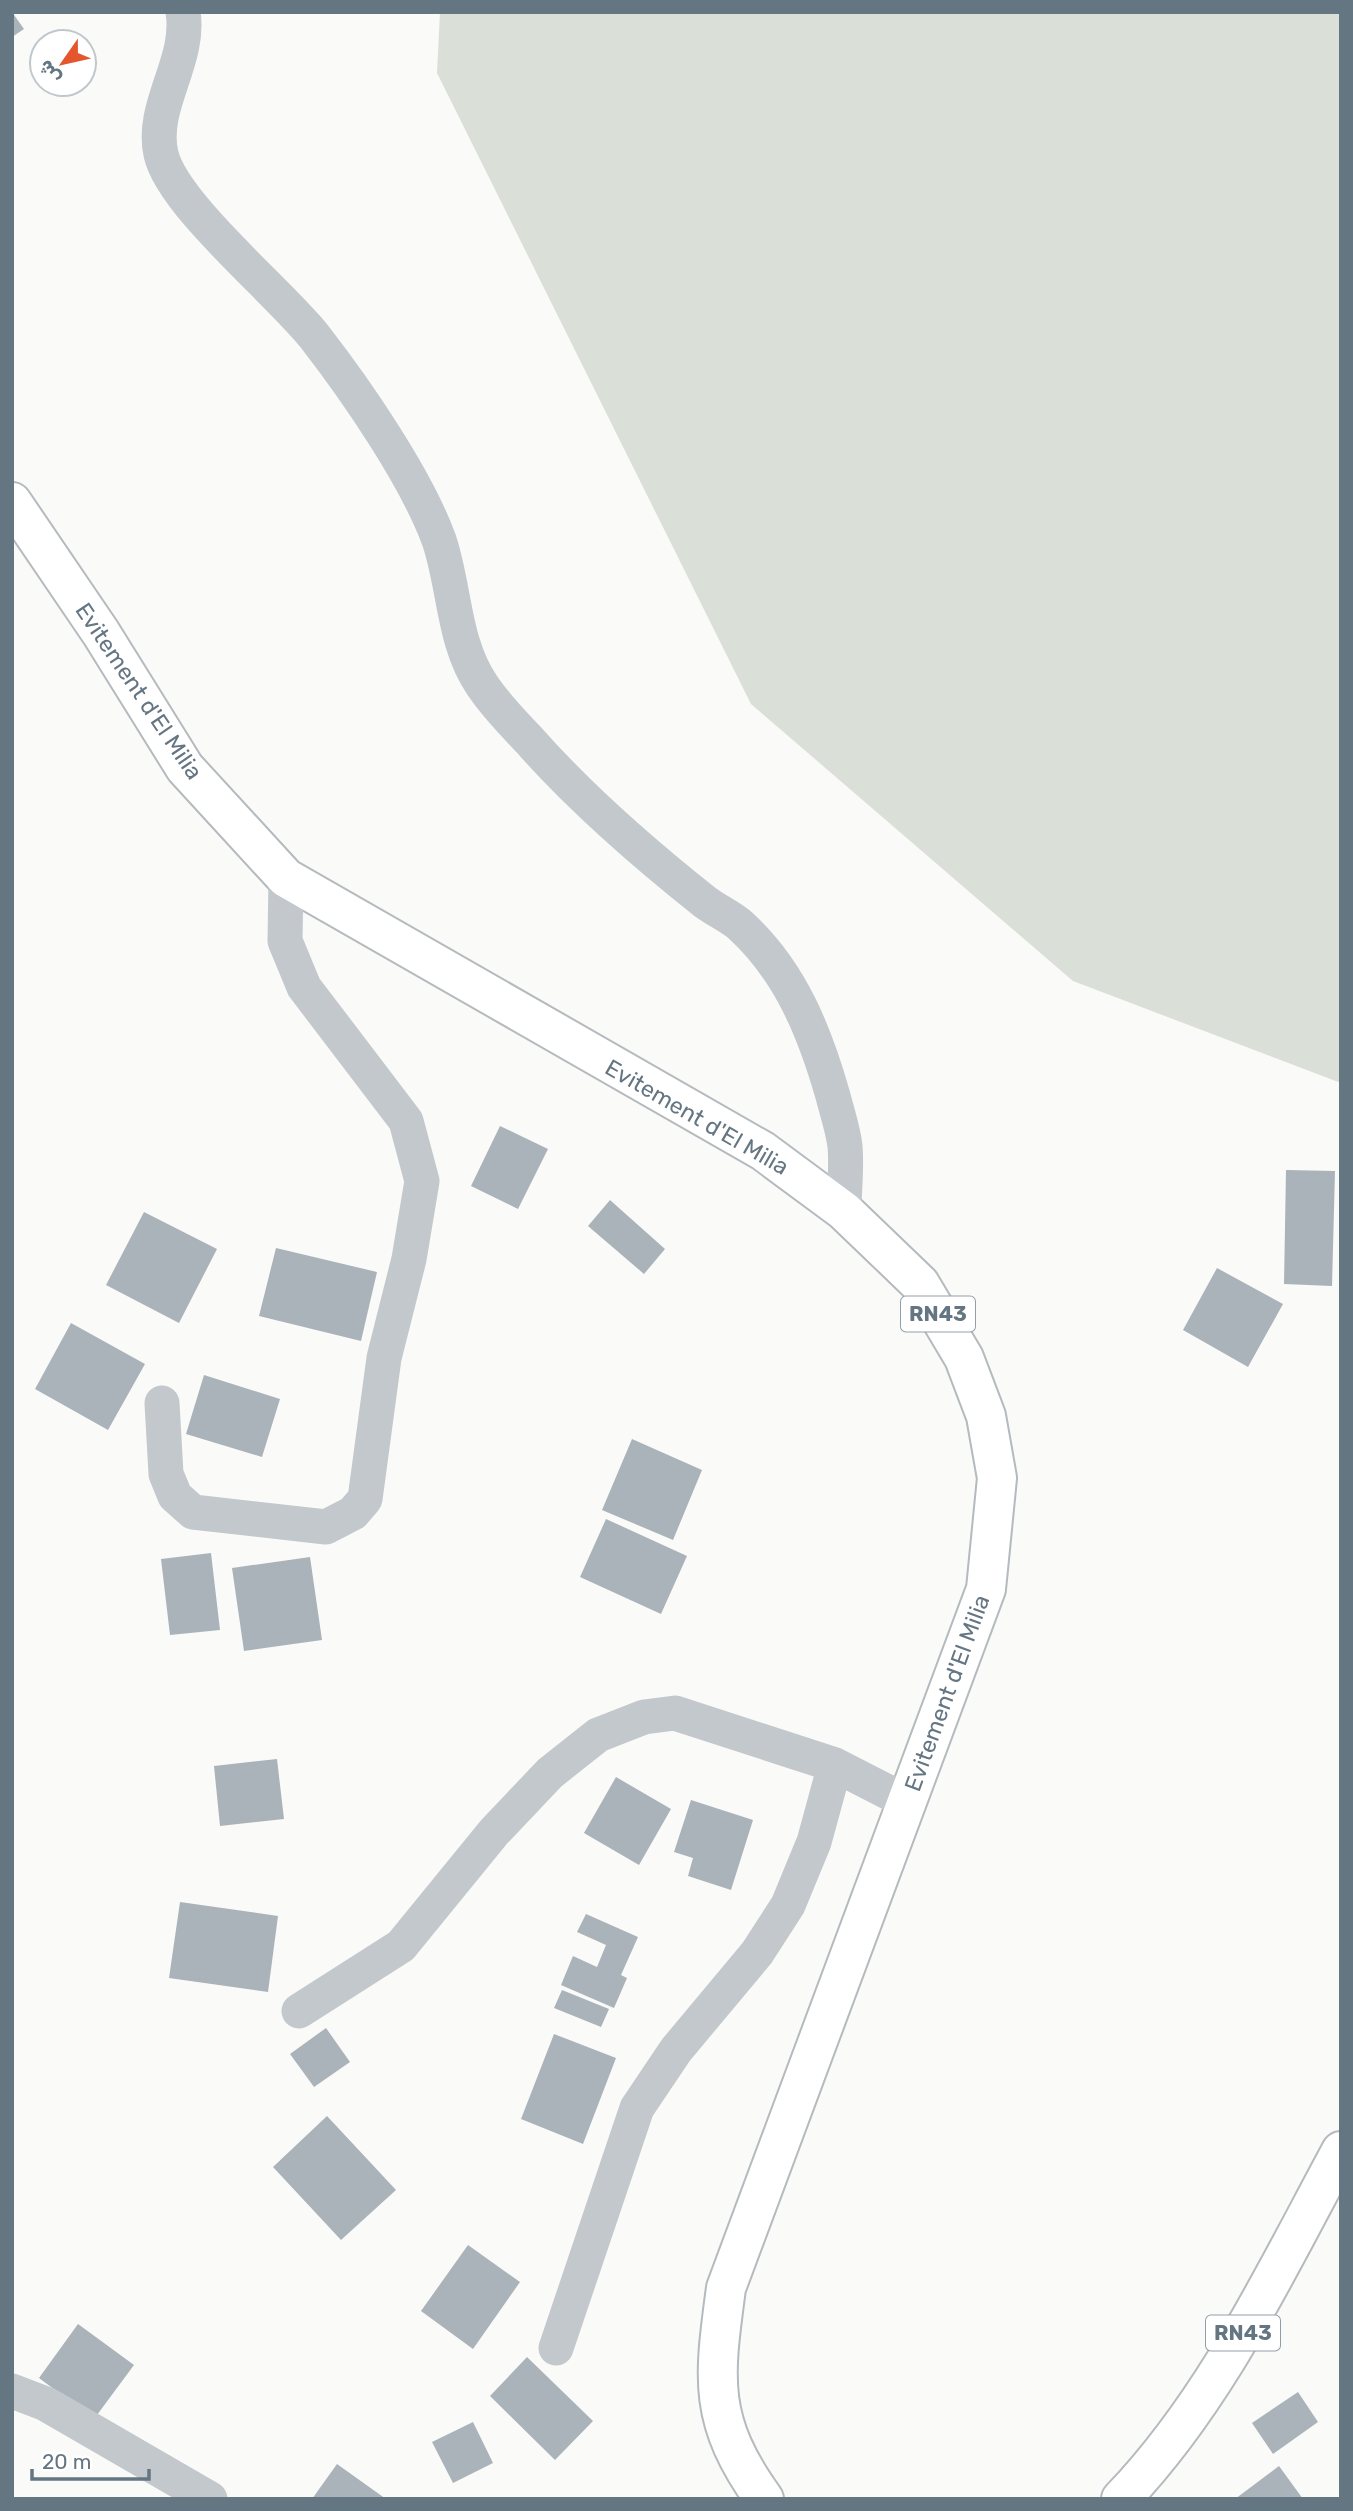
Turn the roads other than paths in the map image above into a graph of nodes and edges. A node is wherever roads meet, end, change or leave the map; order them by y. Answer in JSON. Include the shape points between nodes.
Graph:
{"nodes":[{"id":1,"x":183,"y":12,"type":"edge"},
{"id":2,"x":12,"y":502,"type":"edge"},
{"id":3,"x":286,"y":878,"type":"junction"},
{"id":4,"x":844,"y":1211,"type":"junction"},
{"id":5,"x":162,"y":1403,"type":"dead end"},
{"id":6,"x":835,"y":1765,"type":"junction"},
{"id":7,"x":907,"y":1802,"type":"junction"},
{"id":8,"x":299,"y":2011,"type":"dead end"},
{"id":9,"x":1341,"y":2151,"type":"edge"},
{"id":10,"x":556,"y":2348,"type":"dead end"},
{"id":11,"x":12,"y":2391,"type":"edge"},
{"id":12,"x":211,"y":2499,"type":"edge"},
{"id":13,"x":764,"y":2499,"type":"edge"},
{"id":14,"x":1121,"y":2499,"type":"edge"}],
"edges":[{"from":1,"to":4,"type":"street","via":[[182,44],[160,123],[160,153],[170,176],[207,223],[313,336],[427,508],[468,656],[481,684],[578,793],[708,904],[740,925],[775,964],[815,1037],[834,1100],[845,1145]]},
{"from":2,"to":3,"type":"main road","name":"Evitement d'El Milia","number":"RN43","via":[[185,768]]},
{"from":3,"to":4,"type":"main road","name":"Evitement d'El Milia","number":"RN43","via":[[763,1151]]},
{"from":3,"to":5,"type":"street","via":[[285,941],[304,986],[406,1121],[422,1181],[409,1259],[384,1358],[365,1499],[353,1513],[326,1527],[193,1512],[175,1496],[166,1474]]},
{"from":4,"to":7,"type":"main road","name":"Evitement d'El Milia","number":"RN43","via":[[920,1284],[964,1358],[986,1416],[997,1478],[986,1589]]},
{"from":6,"to":7,"type":"street"},
{"from":6,"to":8,"type":"street","via":[[675,1713],[644,1717],[598,1735],[550,1773],[494,1832],[401,1946]]},
{"from":6,"to":10,"type":"street","via":[[814,1842],[788,1905],[757,1953],[676,2050],[637,2108]]},
{"from":7,"to":13,"type":"main road","name":"Evitement d'El Milia","number":"RN43","via":[[726,2288],[716,2365],[719,2405],[729,2438]]},
{"from":9,"to":14,"type":"main road","number":"RN43","via":[[1242,2335],[1159,2459]]},
{"from":11,"to":12,"type":"street","via":[[46,2404]]}]}
